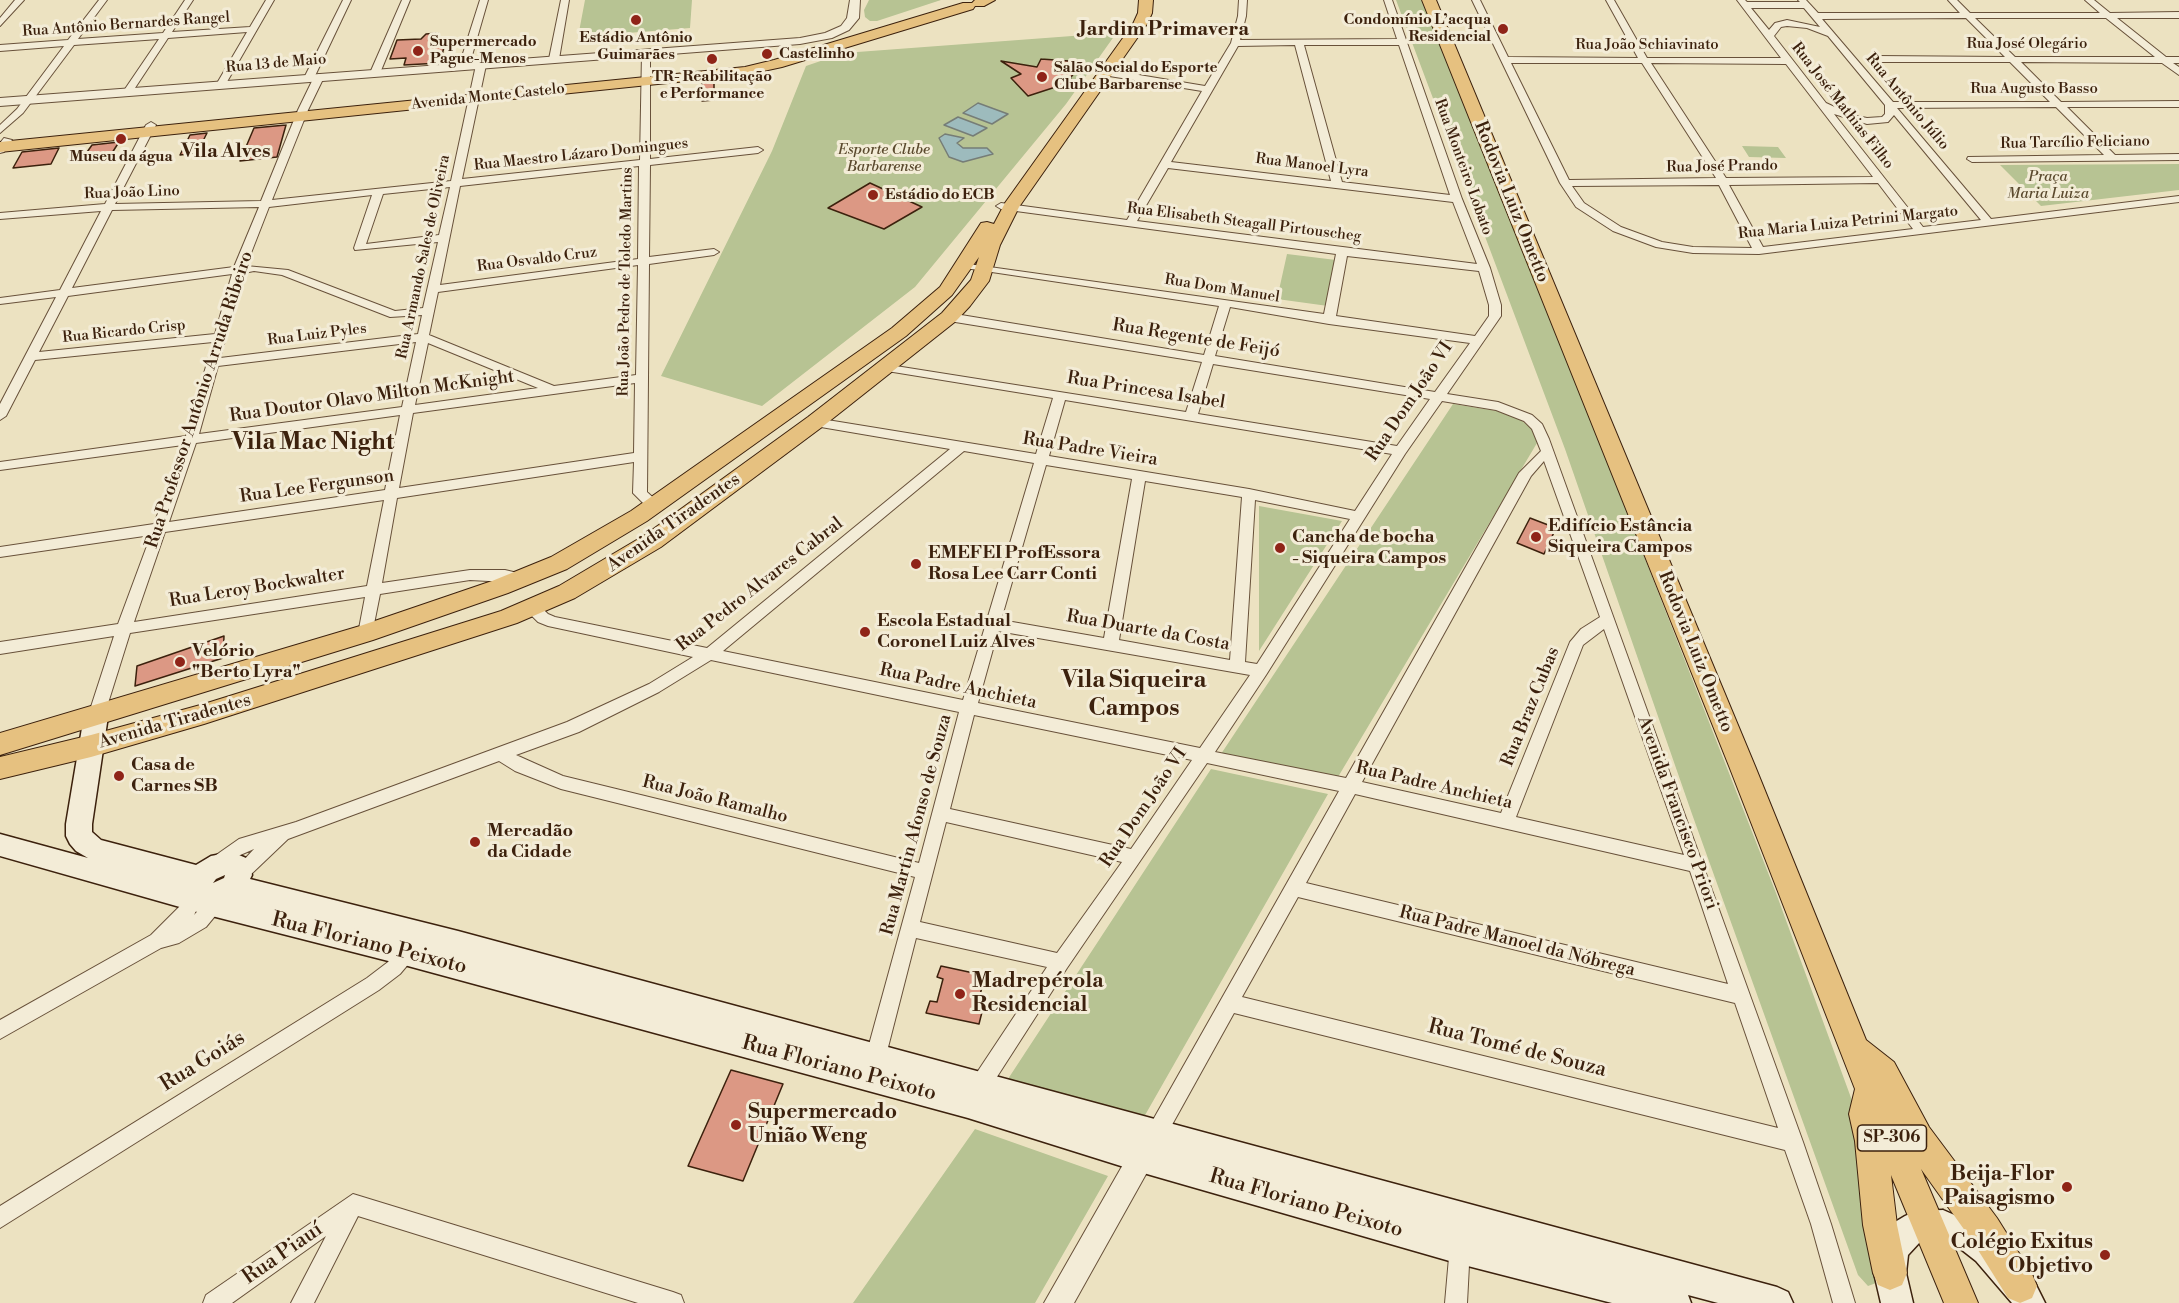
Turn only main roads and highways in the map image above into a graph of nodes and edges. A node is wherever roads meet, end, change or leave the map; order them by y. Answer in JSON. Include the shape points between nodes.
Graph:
{"nodes":[{"id":1,"x":1137,"y":0,"type":"edge"},
{"id":2,"x":1146,"y":0,"type":"edge"},
{"id":3,"x":1429,"y":0,"type":"edge"},
{"id":4,"x":971,"y":2,"type":"edge"},
{"id":5,"x":851,"y":23,"type":"road end"},
{"id":6,"x":866,"y":30,"type":"junction"},
{"id":7,"x":1101,"y":71,"type":"junction"},
{"id":8,"x":645,"y":78,"type":"junction"},
{"id":9,"x":2,"y":142,"type":"edge"},
{"id":10,"x":975,"y":266,"type":"junction"},
{"id":11,"x":96,"y":716,"type":"junction"},
{"id":12,"x":0,"y":744,"type":"edge"},
{"id":13,"x":91,"y":746,"type":"junction"},
{"id":14,"x":0,"y":768,"type":"edge"},
{"id":15,"x":79,"y":836,"type":"junction"},
{"id":16,"x":0,"y":845,"type":"edge"},
{"id":17,"x":42,"y":856,"type":"junction"},
{"id":18,"x":215,"y":886,"type":"junction"},
{"id":19,"x":1857,"y":1050,"type":"junction"},
{"id":20,"x":1870,"y":1087,"type":"junction"},
{"id":21,"x":1929,"y":1226,"type":"junction"},
{"id":22,"x":1461,"y":1234,"type":"junction"},
{"id":23,"x":1892,"y":1294,"type":"edge"},
{"id":24,"x":2025,"y":1295,"type":"edge"},
{"id":25,"x":1675,"y":1303,"type":"edge"},
{"id":26,"x":1777,"y":1303,"type":"edge"},
{"id":27,"x":1962,"y":1303,"type":"edge"}],
"edges":[{"from":1,"to":7,"type":"main road","name":"Avenida Tiradentes","via":[[1131,23]]},
{"from":2,"to":7,"type":"main road","name":"Avenida Tiradentes","via":[[1140,24]]},
{"from":3,"to":19,"type":"main road","name":"Rodovia Luiz Ometto","number":"SP-306"},
{"from":4,"to":6,"type":"main road","name":"Avenida Monte Castelo"},
{"from":4,"to":8,"type":"main road","name":"Avenida Monte Castelo","via":[[769,66],[729,73]]},
{"from":5,"to":6,"type":"main road"},
{"from":6,"to":8,"type":"main road","name":"Avenida Monte Castelo","via":[[740,66]]},
{"from":7,"to":10,"type":"main road","name":"Avenida Tiradentes","via":[[1006,206],[991,245]]},
{"from":8,"to":9,"type":"main road","name":"Avenida Monte Castelo"},
{"from":10,"to":11,"type":"main road","name":"Avenida Tiradentes","via":[[899,332],[654,506],[559,563],[365,634]]},
{"from":10,"to":13,"type":"main road","name":"Avenida Tiradentes","via":[[973,291],[949,317],[815,422],[653,541],[600,574],[533,608],[358,667]]},
{"from":11,"to":12,"type":"main road","name":"Avenida Tiradentes"},
{"from":11,"to":13,"type":"main road","name":"Rua Professor Antônio Arruda Ribeiro"},
{"from":13,"to":14,"type":"main road","name":"Avenida Tiradentes"},
{"from":13,"to":15,"type":"main road","name":"Rua Professor Antônio Arruda Ribeiro"},
{"from":15,"to":17,"type":"main road"},
{"from":15,"to":18,"type":"main road","name":"Rua Floriano Peixoto","via":[[94,849]]},
{"from":16,"to":17,"type":"main road","name":"Rua Floriano Peixoto"},
{"from":17,"to":18,"type":"main road","name":"Rua Floriano Peixoto"},
{"from":18,"to":22,"type":"main road","name":"Rua Floriano Peixoto","via":[[974,1094]]},
{"from":19,"to":20,"type":"main road","name":"Rodovia Luiz Ometto","number":"SP-306"},
{"from":19,"to":24,"type":"main road","via":[[1883,1072],[1918,1138],[1985,1230]]},
{"from":20,"to":21,"type":"main road","name":"Rodovia Luiz Ometto","number":"SP-306"},
{"from":20,"to":23,"type":"main road","via":[[1865,1114]]},
{"from":21,"to":23,"type":"main road","via":[[1916,1227],[1893,1250]]},
{"from":21,"to":24,"type":"main road","via":[[1943,1226],[1973,1239]]},
{"from":21,"to":27,"type":"main road","name":"Rodovia Luiz Ometto","number":"SP-306"},
{"from":22,"to":25,"type":"main road","name":"Rua Floriano Peixoto"},
{"from":22,"to":26,"type":"main road","name":"Rua Floriano Peixoto"}]}
